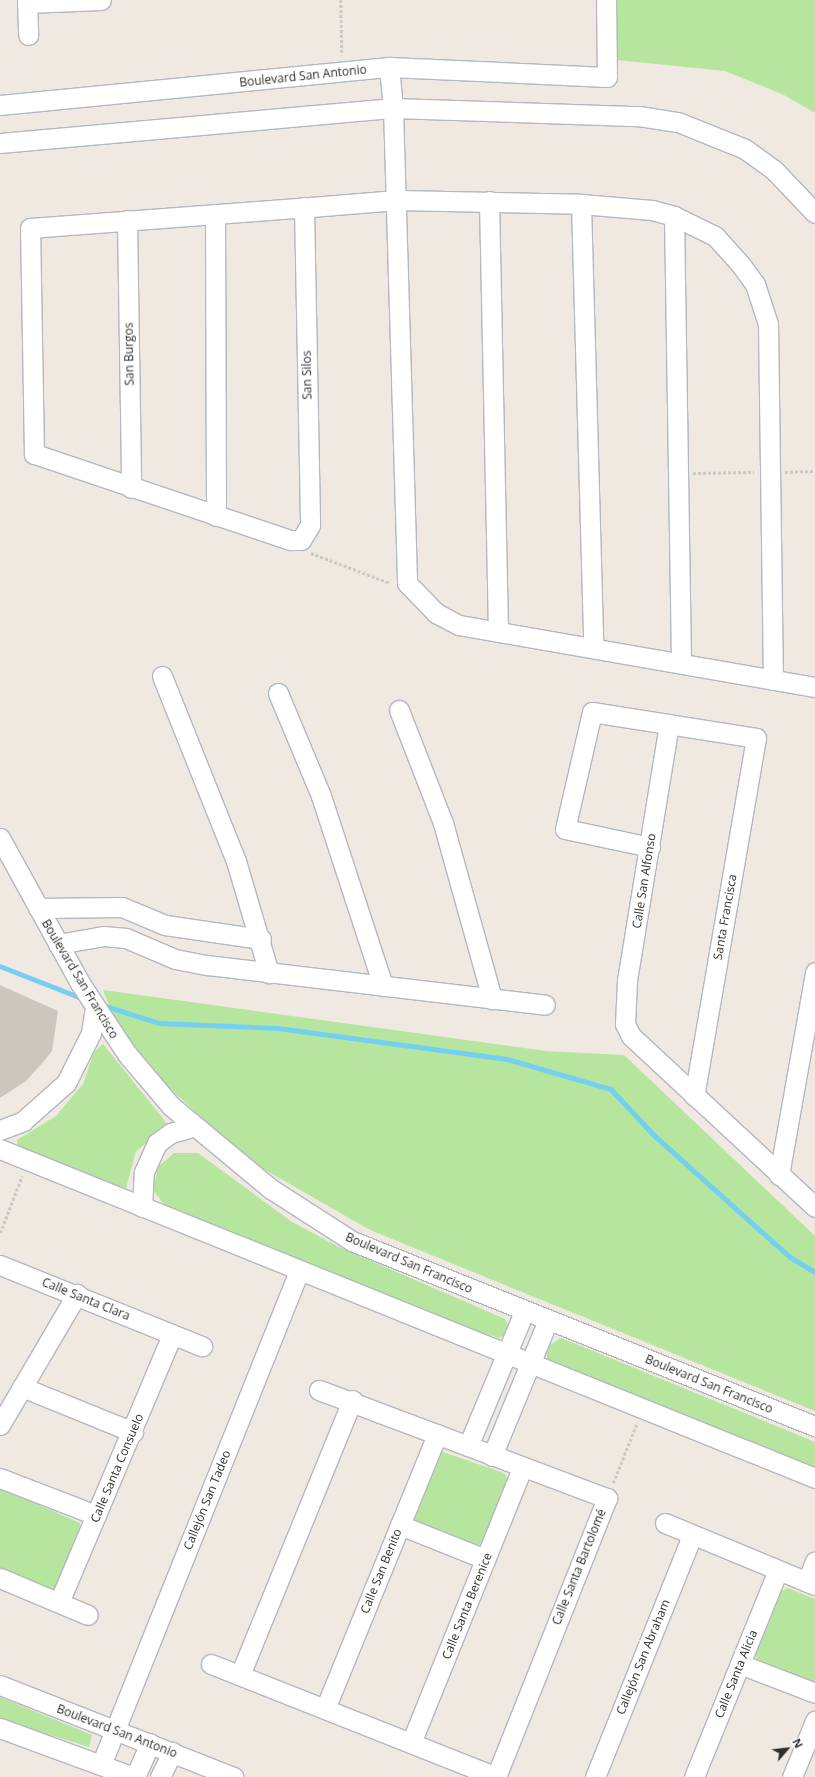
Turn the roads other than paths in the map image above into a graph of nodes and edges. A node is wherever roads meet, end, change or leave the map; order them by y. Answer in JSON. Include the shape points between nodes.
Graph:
{"nodes":[{"id":1,"x":101,"y":0,"type":"edge"},
{"id":2,"x":606,"y":0,"type":"edge"},
{"id":3,"x":27,"y":2,"type":"edge"},
{"id":4,"x":28,"y":34,"type":"dead end"},
{"id":5,"x":389,"y":67,"type":"junction"},
{"id":6,"x":0,"y":105,"type":"edge"},
{"id":7,"x":393,"y":108,"type":"junction"},
{"id":8,"x":0,"y":143,"type":"edge"},
{"id":9,"x":396,"y":200,"type":"junction"},
{"id":10,"x":490,"y":201,"type":"junction"},
{"id":11,"x":581,"y":204,"type":"junction"},
{"id":12,"x":304,"y":207,"type":"junction"},
{"id":13,"x":815,"y":213,"type":"edge"},
{"id":14,"x":215,"y":214,"type":"junction"},
{"id":15,"x":674,"y":216,"type":"junction"},
{"id":16,"x":127,"y":220,"type":"junction"},
{"id":17,"x":130,"y":488,"type":"junction"},
{"id":18,"x":216,"y":516,"type":"junction"},
{"id":19,"x":498,"y":632,"type":"junction"},
{"id":20,"x":593,"y":647,"type":"junction"},
{"id":21,"x":681,"y":662,"type":"junction"},
{"id":22,"x":162,"y":676,"type":"dead end"},
{"id":23,"x":773,"y":680,"type":"junction"},
{"id":24,"x":815,"y":687,"type":"edge"},
{"id":25,"x":278,"y":693,"type":"dead end"},
{"id":26,"x":399,"y":710,"type":"dead end"},
{"id":27,"x":669,"y":724,"type":"junction"},
{"id":28,"x":0,"y":838,"type":"edge"},
{"id":29,"x":650,"y":847,"type":"junction"},
{"id":30,"x":38,"y":908,"type":"junction"},
{"id":31,"x":176,"y":926,"type":"junction"},
{"id":32,"x":261,"y":939,"type":"junction"},
{"id":33,"x":58,"y":944,"type":"junction"},
{"id":34,"x":170,"y":957,"type":"junction"},
{"id":35,"x":815,"y":972,"type":"edge"},
{"id":36,"x":269,"y":973,"type":"junction"},
{"id":37,"x":383,"y":986,"type":"junction"},
{"id":38,"x":492,"y":999,"type":"junction"},
{"id":39,"x":545,"y":1005,"type":"dead end"},
{"id":40,"x":94,"y":1008,"type":"junction"},
{"id":41,"x":694,"y":1096,"type":"junction"},
{"id":42,"x":195,"y":1126,"type":"junction"},
{"id":43,"x":0,"y":1130,"type":"edge"},
{"id":44,"x":0,"y":1149,"type":"edge"},
{"id":45,"x":779,"y":1175,"type":"junction"},
{"id":46,"x":142,"y":1206,"type":"junction"},
{"id":47,"x":815,"y":1207,"type":"edge"},
{"id":48,"x":0,"y":1266,"type":"edge"},
{"id":49,"x":299,"y":1270,"type":"junction"},
{"id":50,"x":77,"y":1294,"type":"junction"},
{"id":51,"x":525,"y":1310,"type":"junction"},
{"id":52,"x":548,"y":1320,"type":"junction"},
{"id":53,"x":172,"y":1335,"type":"junction"},
{"id":54,"x":202,"y":1346,"type":"dead end"},
{"id":55,"x":508,"y":1354,"type":"junction"},
{"id":56,"x":531,"y":1364,"type":"junction"},
{"id":57,"x":22,"y":1387,"type":"junction"},
{"id":58,"x":319,"y":1390,"type":"dead end"},
{"id":59,"x":352,"y":1400,"type":"junction"},
{"id":60,"x":0,"y":1425,"type":"edge"},
{"id":61,"x":815,"y":1426,"type":"edge"},
{"id":62,"x":133,"y":1432,"type":"junction"},
{"id":63,"x":437,"y":1434,"type":"junction"},
{"id":64,"x":468,"y":1446,"type":"junction"},
{"id":65,"x":492,"y":1456,"type":"junction"},
{"id":66,"x":522,"y":1468,"type":"junction"},
{"id":67,"x":0,"y":1478,"type":"edge"},
{"id":68,"x":815,"y":1478,"type":"edge"},
{"id":69,"x":96,"y":1516,"type":"junction"},
{"id":70,"x":665,"y":1524,"type":"dead end"},
{"id":71,"x":400,"y":1525,"type":"junction"},
{"id":72,"x":692,"y":1536,"type":"junction"},
{"id":73,"x":485,"y":1559,"type":"junction"},
{"id":74,"x":815,"y":1561,"type":"edge"},
{"id":75,"x":778,"y":1570,"type":"junction"},
{"id":76,"x":2,"y":1583,"type":"edge"},
{"id":77,"x":811,"y":1584,"type":"edge"},
{"id":78,"x":60,"y":1600,"type":"junction"},
{"id":79,"x":88,"y":1615,"type":"dead end"},
{"id":80,"x":212,"y":1664,"type":"dead end"},
{"id":81,"x":740,"y":1664,"type":"junction"},
{"id":82,"x":240,"y":1675,"type":"junction"},
{"id":83,"x":0,"y":1685,"type":"edge"},
{"id":84,"x":815,"y":1693,"type":"edge"},
{"id":85,"x":325,"y":1709,"type":"junction"},
{"id":86,"x":815,"y":1721,"type":"edge"},
{"id":87,"x":0,"y":1728,"type":"edge"},
{"id":88,"x":116,"y":1729,"type":"junction"},
{"id":89,"x":150,"y":1743,"type":"junction"},
{"id":90,"x":411,"y":1743,"type":"junction"},
{"id":91,"x":172,"y":1752,"type":"junction"},
{"id":92,"x":101,"y":1765,"type":"junction"},
{"id":93,"x":134,"y":1777,"type":"edge"},
{"id":94,"x":160,"y":1777,"type":"edge"},
{"id":95,"x":234,"y":1777,"type":"edge"},
{"id":96,"x":496,"y":1777,"type":"edge"},
{"id":97,"x":595,"y":1777,"type":"edge"},
{"id":98,"x":694,"y":1777,"type":"edge"},
{"id":99,"x":792,"y":1777,"type":"edge"}],
"edges":[{"from":1,"to":3,"type":"street"},
{"from":2,"to":5,"type":"street","name":"Boulevard San Antonio","via":[[607,77]]},
{"from":3,"to":4,"type":"street"},
{"from":5,"to":6,"type":"street","name":"Boulevard San Antonio"},
{"from":5,"to":7,"type":"street"},
{"from":7,"to":8,"type":"street"},
{"from":7,"to":9,"type":"street"},
{"from":7,"to":13,"type":"street","via":[[639,116],[678,122],[744,149],[774,170]]},
{"from":9,"to":10,"type":"street"},
{"from":9,"to":12,"type":"street"},
{"from":9,"to":19,"type":"street","via":[[407,583],[436,613],[459,625]]},
{"from":10,"to":11,"type":"street"},
{"from":10,"to":19,"type":"street"},
{"from":11,"to":15,"type":"street","via":[[652,210]]},
{"from":11,"to":20,"type":"street"},
{"from":12,"to":14,"type":"street"},
{"from":12,"to":18,"type":"street","name":"San Silos","via":[[310,525],[301,540],[290,540]]},
{"from":14,"to":16,"type":"street"},
{"from":14,"to":18,"type":"street"},
{"from":15,"to":21,"type":"street","via":[[681,474]]},
{"from":15,"to":23,"type":"street","via":[[715,236],[742,265],[762,301],[768,324]]},
{"from":16,"to":17,"type":"street","name":"San Burgos"},
{"from":16,"to":17,"type":"street","via":[[30,228],[34,454]]},
{"from":17,"to":18,"type":"street"},
{"from":19,"to":20,"type":"street"},
{"from":20,"to":21,"type":"street"},
{"from":21,"to":23,"type":"street"},
{"from":22,"to":32,"type":"street","via":[[236,861]]},
{"from":23,"to":24,"type":"street"},
{"from":25,"to":37,"type":"street","via":[[321,796]]},
{"from":26,"to":38,"type":"street","via":[[443,823]]},
{"from":27,"to":29,"type":"street","name":"Calle San Alfonso"},
{"from":27,"to":29,"type":"street","via":[[592,712],[565,829]]},
{"from":27,"to":41,"type":"street","name":"Santa Francisca","via":[[756,738]]},
{"from":28,"to":30,"type":"street","name":"Boulevard San Francisco"},
{"from":29,"to":41,"type":"street","name":"Calle San Alfonso","via":[[624,1012],[631,1036]]},
{"from":30,"to":31,"type":"street","via":[[122,907]]},
{"from":30,"to":33,"type":"street","name":"Boulevard San Francisco"},
{"from":31,"to":32,"type":"street"},
{"from":31,"to":34,"type":"street"},
{"from":32,"to":36,"type":"street"},
{"from":33,"to":34,"type":"street","via":[[104,936],[126,938]]},
{"from":33,"to":40,"type":"street","name":"Boulevard San Francisco"},
{"from":34,"to":36,"type":"street"},
{"from":35,"to":45,"type":"street"},
{"from":36,"to":37,"type":"street"},
{"from":37,"to":38,"type":"street"},
{"from":38,"to":39,"type":"street"},
{"from":40,"to":42,"type":"street","name":"Boulevard San Francisco","via":[[151,1084]]},
{"from":40,"to":43,"type":"street","via":[[91,1033],[66,1083],[23,1121]]},
{"from":41,"to":45,"type":"street"},
{"from":42,"to":46,"type":"street","via":[[171,1133],[157,1143],[144,1172]]},
{"from":42,"to":51,"type":"street","name":"Boulevard San Francisco","via":[[271,1189],[337,1233]]},
{"from":44,"to":46,"type":"street"},
{"from":45,"to":47,"type":"street"},
{"from":46,"to":49,"type":"street"},
{"from":48,"to":50,"type":"street","name":"Calle Santa Clara"},
{"from":49,"to":55,"type":"street"},
{"from":49,"to":88,"type":"street","name":"Callejón San Tadeo"},
{"from":50,"to":53,"type":"street","name":"Calle Santa Clara"},
{"from":50,"to":57,"type":"street"},
{"from":51,"to":52,"type":"street","name":"Boulevard San Francisco"},
{"from":51,"to":55,"type":"street"},
{"from":52,"to":56,"type":"street"},
{"from":52,"to":61,"type":"street","name":"Boulevard San Francisco"},
{"from":53,"to":54,"type":"street","name":"Calle Santa Clara"},
{"from":53,"to":62,"type":"street","name":"Calle Santa Consuelo"},
{"from":55,"to":56,"type":"street"},
{"from":55,"to":64,"type":"street"},
{"from":56,"to":65,"type":"street"},
{"from":56,"to":68,"type":"street"},
{"from":57,"to":60,"type":"street"},
{"from":57,"to":62,"type":"street"},
{"from":58,"to":59,"type":"street","name":"Calle Santa Bartolomé"},
{"from":59,"to":63,"type":"street","name":"Calle Santa Bartolomé"},
{"from":59,"to":82,"type":"street"},
{"from":62,"to":69,"type":"street","name":"Calle Santa Consuelo"},
{"from":63,"to":64,"type":"street","name":"Calle Santa Bartolomé"},
{"from":63,"to":71,"type":"street","name":"Calle San Benito"},
{"from":64,"to":65,"type":"street","name":"Calle Santa Bartolomé"},
{"from":65,"to":66,"type":"street","name":"Calle Santa Bartolomé"},
{"from":66,"to":73,"type":"street","name":"Calle Santa Berenice"},
{"from":66,"to":96,"type":"street","name":"Calle Santa Bartolomé","via":[[607,1498]]},
{"from":67,"to":69,"type":"street"},
{"from":69,"to":78,"type":"street","name":"Calle Santa Consuelo"},
{"from":70,"to":72,"type":"street"},
{"from":71,"to":73,"type":"street"},
{"from":71,"to":85,"type":"street","name":"Calle San Benito"},
{"from":72,"to":75,"type":"street"},
{"from":72,"to":97,"type":"street","name":"Callejón San Abraham"},
{"from":73,"to":90,"type":"street","name":"Calle Santa Berenice"},
{"from":74,"to":77,"type":"street"},
{"from":75,"to":77,"type":"street"},
{"from":75,"to":81,"type":"street","name":"Calle Santa Alicia"},
{"from":76,"to":78,"type":"street"},
{"from":78,"to":79,"type":"street"},
{"from":80,"to":82,"type":"street","name":"Calle Santa Bartolomé"},
{"from":81,"to":84,"type":"street"},
{"from":81,"to":98,"type":"street","name":"Calle Santa Alicia"},
{"from":82,"to":85,"type":"street","name":"Calle Santa Bartolomé"},
{"from":83,"to":88,"type":"street","name":"Boulevard San Antonio"},
{"from":85,"to":90,"type":"street","name":"Calle Santa Bartolomé"},
{"from":86,"to":99,"type":"street"},
{"from":87,"to":92,"type":"street"},
{"from":88,"to":89,"type":"street","name":"Boulevard San Antonio"},
{"from":88,"to":92,"type":"street","name":"Callejón San Tadeo"},
{"from":89,"to":91,"type":"street","name":"Boulevard San Antonio"},
{"from":89,"to":93,"type":"street"},
{"from":90,"to":96,"type":"street","name":"Calle Santa Bartolomé"},
{"from":91,"to":94,"type":"street"},
{"from":91,"to":95,"type":"street","name":"Boulevard San Antonio"},
{"from":92,"to":93,"type":"street"}]}
